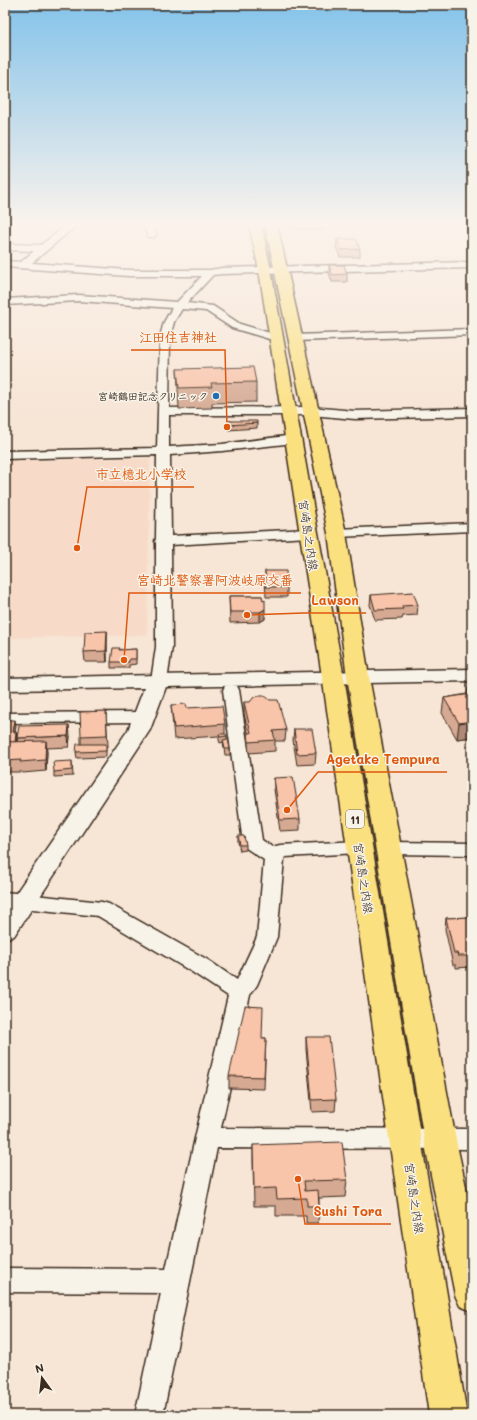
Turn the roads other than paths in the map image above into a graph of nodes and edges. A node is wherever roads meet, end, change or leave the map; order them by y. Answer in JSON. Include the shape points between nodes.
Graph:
{"nodes":[{"id":1,"x":194,"y":290,"type":"edge"},
{"id":2,"x":276,"y":290,"type":"edge"},
{"id":3,"x":5,"y":302,"type":"edge"},
{"id":4,"x":179,"y":306,"type":"junction"},
{"id":5,"x":472,"y":332,"type":"edge"},
{"id":6,"x":286,"y":338,"type":"junction"},
{"id":7,"x":300,"y":411,"type":"junction"},
{"id":8,"x":163,"y":412,"type":"junction"},
{"id":9,"x":472,"y":412,"type":"edge"},
{"id":10,"x":294,"y":439,"type":"junction"},
{"id":11,"x":163,"y":452,"type":"junction"},
{"id":12,"x":5,"y":455,"type":"edge"},
{"id":13,"x":472,"y":527,"type":"edge"},
{"id":14,"x":309,"y":533,"type":"junction"},
{"id":15,"x":336,"y":534,"type":"junction"},
{"id":16,"x":162,"y":540,"type":"junction"},
{"id":17,"x":472,"y":675,"type":"edge"},
{"id":18,"x":359,"y":683,"type":"junction"},
{"id":19,"x":5,"y":684,"type":"edge"},
{"id":20,"x":334,"y":684,"type":"junction"},
{"id":21,"x":156,"y":686,"type":"junction"},
{"id":22,"x":472,"y":687,"type":"edge"},
{"id":23,"x":231,"y":690,"type":"junction"},
{"id":24,"x":5,"y":692,"type":"edge"},
{"id":25,"x":145,"y":717,"type":"junction"},
{"id":26,"x":5,"y":718,"type":"edge"},
{"id":27,"x":359,"y":847,"type":"junction"},
{"id":28,"x":389,"y":848,"type":"junction"},
{"id":29,"x":472,"y":849,"type":"edge"},
{"id":30,"x":274,"y":858,"type":"junction"},
{"id":31,"x":15,"y":900,"type":"edge"},
{"id":32,"x":5,"y":929,"type":"edge"},
{"id":33,"x":240,"y":993,"type":"junction"},
{"id":34,"x":207,"y":1138,"type":"junction"},
{"id":35,"x":406,"y":1138,"type":"junction"},
{"id":36,"x":472,"y":1139,"type":"edge"},
{"id":37,"x":440,"y":1140,"type":"junction"},
{"id":38,"x":5,"y":1280,"type":"edge"},
{"id":39,"x":176,"y":1281,"type":"junction"},
{"id":40,"x":472,"y":1295,"type":"edge"},
{"id":41,"x":149,"y":1415,"type":"edge"},
{"id":42,"x":448,"y":1415,"type":"edge"}],
"edges":[{"from":1,"to":4,"type":"street"},
{"from":2,"to":6,"type":"main road","name":"宮崎島之内線","number":"11"},
{"from":3,"to":4,"type":"street","via":[[79,298]]},
{"from":4,"to":6,"type":"street","via":[[209,308],[236,326]]},
{"from":4,"to":8,"type":"street","via":[[169,322],[166,337]]},
{"from":5,"to":6,"type":"street"},
{"from":6,"to":7,"type":"main road","name":"宮崎島之内線","number":"11"},
{"from":7,"to":8,"type":"street"},
{"from":7,"to":9,"type":"street","via":[[355,414]]},
{"from":7,"to":10,"type":"main road","name":"宮崎島之内線","number":"11"},
{"from":7,"to":15,"type":"main road","name":"宮崎島之内線","number":"11"},
{"from":8,"to":11,"type":"street"},
{"from":10,"to":11,"type":"street","via":[[238,447]]},
{"from":10,"to":14,"type":"main road","name":"宮崎島之内線","number":"11"},
{"from":11,"to":12,"type":"street"},
{"from":11,"to":16,"type":"street"},
{"from":13,"to":15,"type":"street"},
{"from":14,"to":16,"type":"street"},
{"from":14,"to":20,"type":"main road","name":"宮崎島之内線","number":"11"},
{"from":15,"to":18,"type":"main road","name":"宮崎島之内線","number":"11"},
{"from":16,"to":21,"type":"street","via":[[164,647]]},
{"from":17,"to":18,"type":"street"},
{"from":18,"to":20,"type":"street"},
{"from":18,"to":22,"type":"street"},
{"from":18,"to":28,"type":"main road","name":"宮崎島之内線","number":"11"},
{"from":19,"to":21,"type":"street"},
{"from":20,"to":21,"type":"street"},
{"from":20,"to":23,"type":"street"},
{"from":20,"to":27,"type":"main road","name":"宮崎島之内線","number":"11"},
{"from":21,"to":23,"type":"street"},
{"from":21,"to":24,"type":"street"},
{"from":21,"to":25,"type":"street"},
{"from":23,"to":30,"type":"street","via":[[253,843]]},
{"from":25,"to":26,"type":"street"},
{"from":25,"to":31,"type":"street","via":[[139,730]]},
{"from":27,"to":30,"type":"street","via":[[288,849],[280,851]]},
{"from":27,"to":35,"type":"main road","name":"宮崎島之内線","number":"11"},
{"from":28,"to":29,"type":"street"},
{"from":28,"to":37,"type":"main road","name":"宮崎島之内線","number":"11"},
{"from":30,"to":33,"type":"street","via":[[267,937]]},
{"from":31,"to":32,"type":"street"},
{"from":31,"to":33,"type":"street","via":[[102,909],[200,966]]},
{"from":33,"to":34,"type":"street"},
{"from":34,"to":35,"type":"street"},
{"from":34,"to":39,"type":"street"},
{"from":35,"to":37,"type":"street"},
{"from":35,"to":42,"type":"main road","name":"宮崎島之内線","number":"11"},
{"from":36,"to":37,"type":"street"},
{"from":37,"to":40,"type":"main road","name":"宮崎島之内線","number":"11"},
{"from":38,"to":39,"type":"street"},
{"from":39,"to":41,"type":"street"}]}
